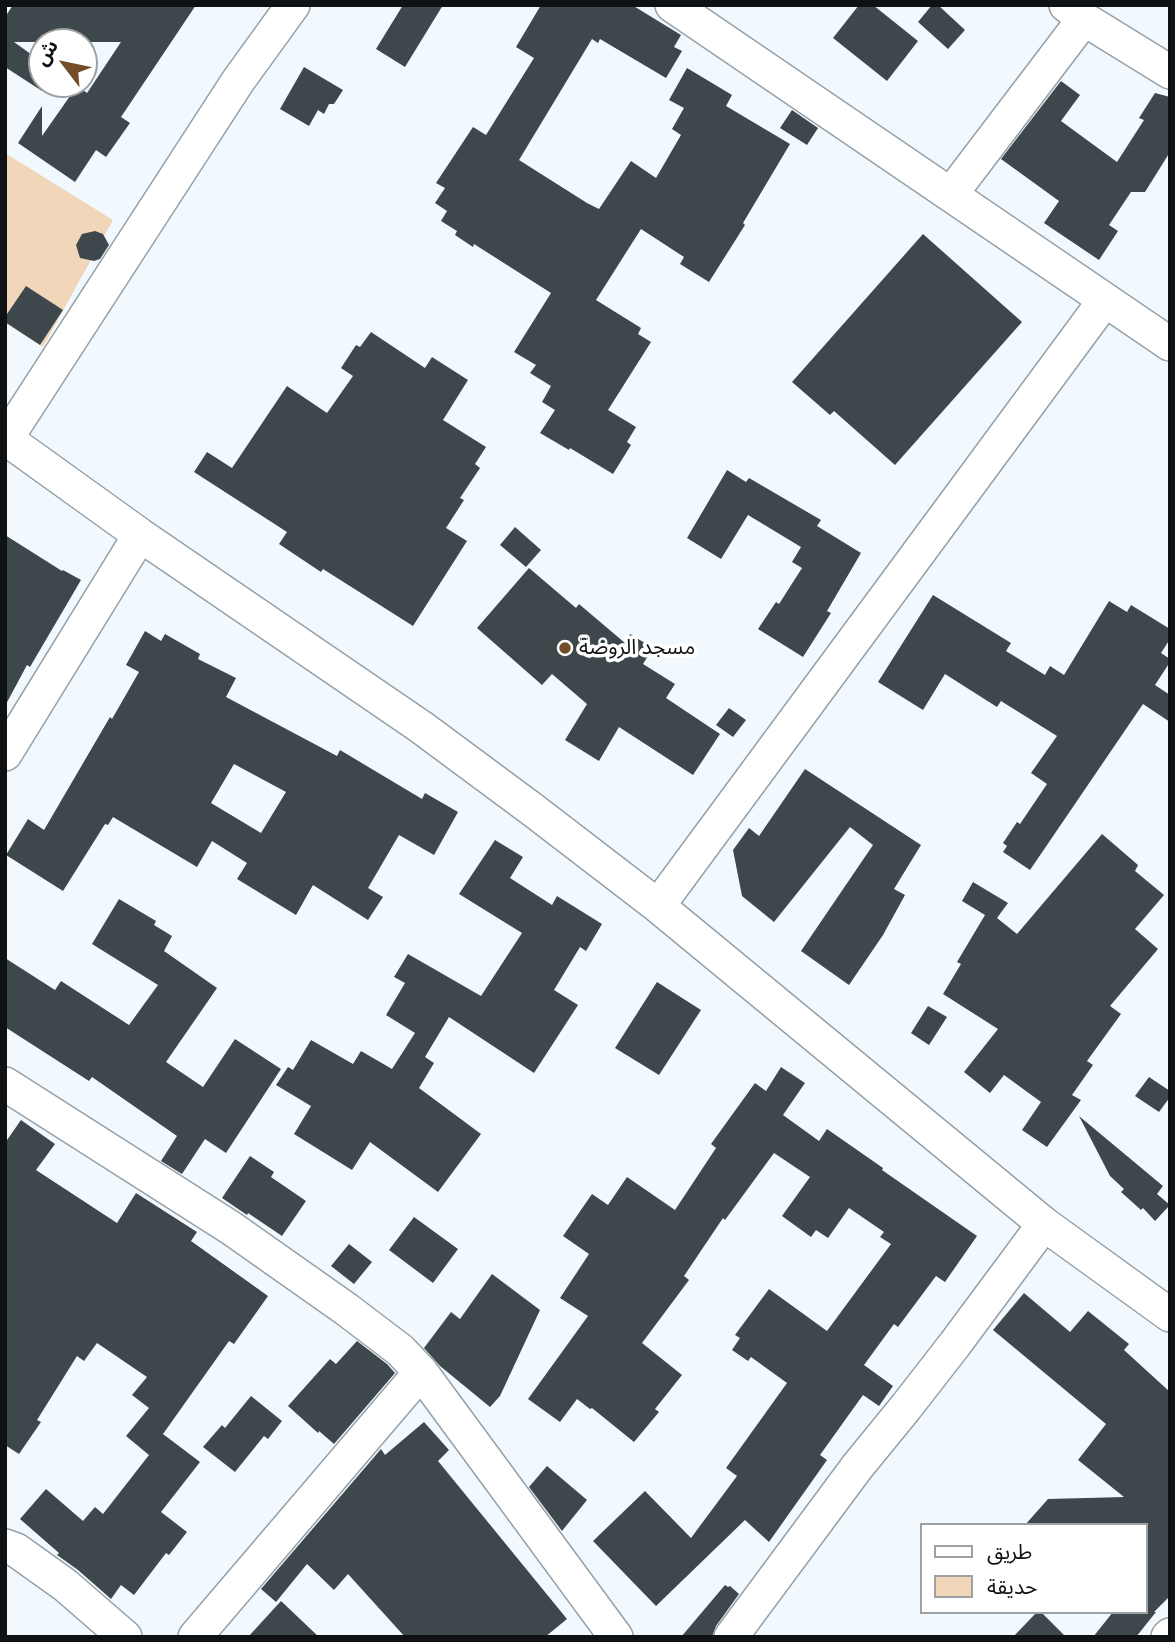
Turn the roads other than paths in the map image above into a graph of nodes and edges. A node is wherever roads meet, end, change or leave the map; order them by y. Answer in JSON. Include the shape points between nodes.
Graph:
{"nodes":[{"id":1,"x":293,"y":5,"type":"edge"},
{"id":2,"x":672,"y":5,"type":"edge"},
{"id":3,"x":1075,"y":12,"type":"edge"},
{"id":4,"x":1170,"y":72,"type":"edge"},
{"id":5,"x":951,"y":194,"type":"junction"},
{"id":6,"x":1105,"y":300,"type":"junction"},
{"id":7,"x":1170,"y":344,"type":"edge"},
{"id":8,"x":6,"y":438,"type":"edge"},
{"id":9,"x":141,"y":535,"type":"junction"},
{"id":10,"x":5,"y":754,"type":"edge"},
{"id":11,"x":659,"y":906,"type":"junction"},
{"id":12,"x":5,"y":1084,"type":"edge"},
{"id":13,"x":1044,"y":1224,"type":"junction"},
{"id":14,"x":1167,"y":1308,"type":"edge"},
{"id":15,"x":421,"y":1372,"type":"junction"},
{"id":16,"x":5,"y":1546,"type":"edge"},
{"id":17,"x":125,"y":1637,"type":"edge"},
{"id":18,"x":195,"y":1637,"type":"edge"},
{"id":19,"x":616,"y":1637,"type":"edge"},
{"id":20,"x":731,"y":1637,"type":"edge"}],
"edges":[{"from":1,"to":8,"type":"street","via":[[238,81]]},
{"from":2,"to":5,"type":"street"},
{"from":3,"to":4,"type":"street"},
{"from":3,"to":5,"type":"street"},
{"from":5,"to":6,"type":"street"},
{"from":6,"to":7,"type":"street"},
{"from":6,"to":11,"type":"street"},
{"from":8,"to":9,"type":"street"},
{"from":9,"to":10,"type":"street"},
{"from":9,"to":11,"type":"street","via":[[421,727]]},
{"from":11,"to":13,"type":"street"},
{"from":12,"to":15,"type":"street","via":[[231,1228],[357,1317]]},
{"from":13,"to":14,"type":"street"},
{"from":13,"to":20,"type":"street"},
{"from":15,"to":18,"type":"street"},
{"from":15,"to":19,"type":"street"},
{"from":16,"to":17,"type":"street","via":[[65,1585]]}]}
